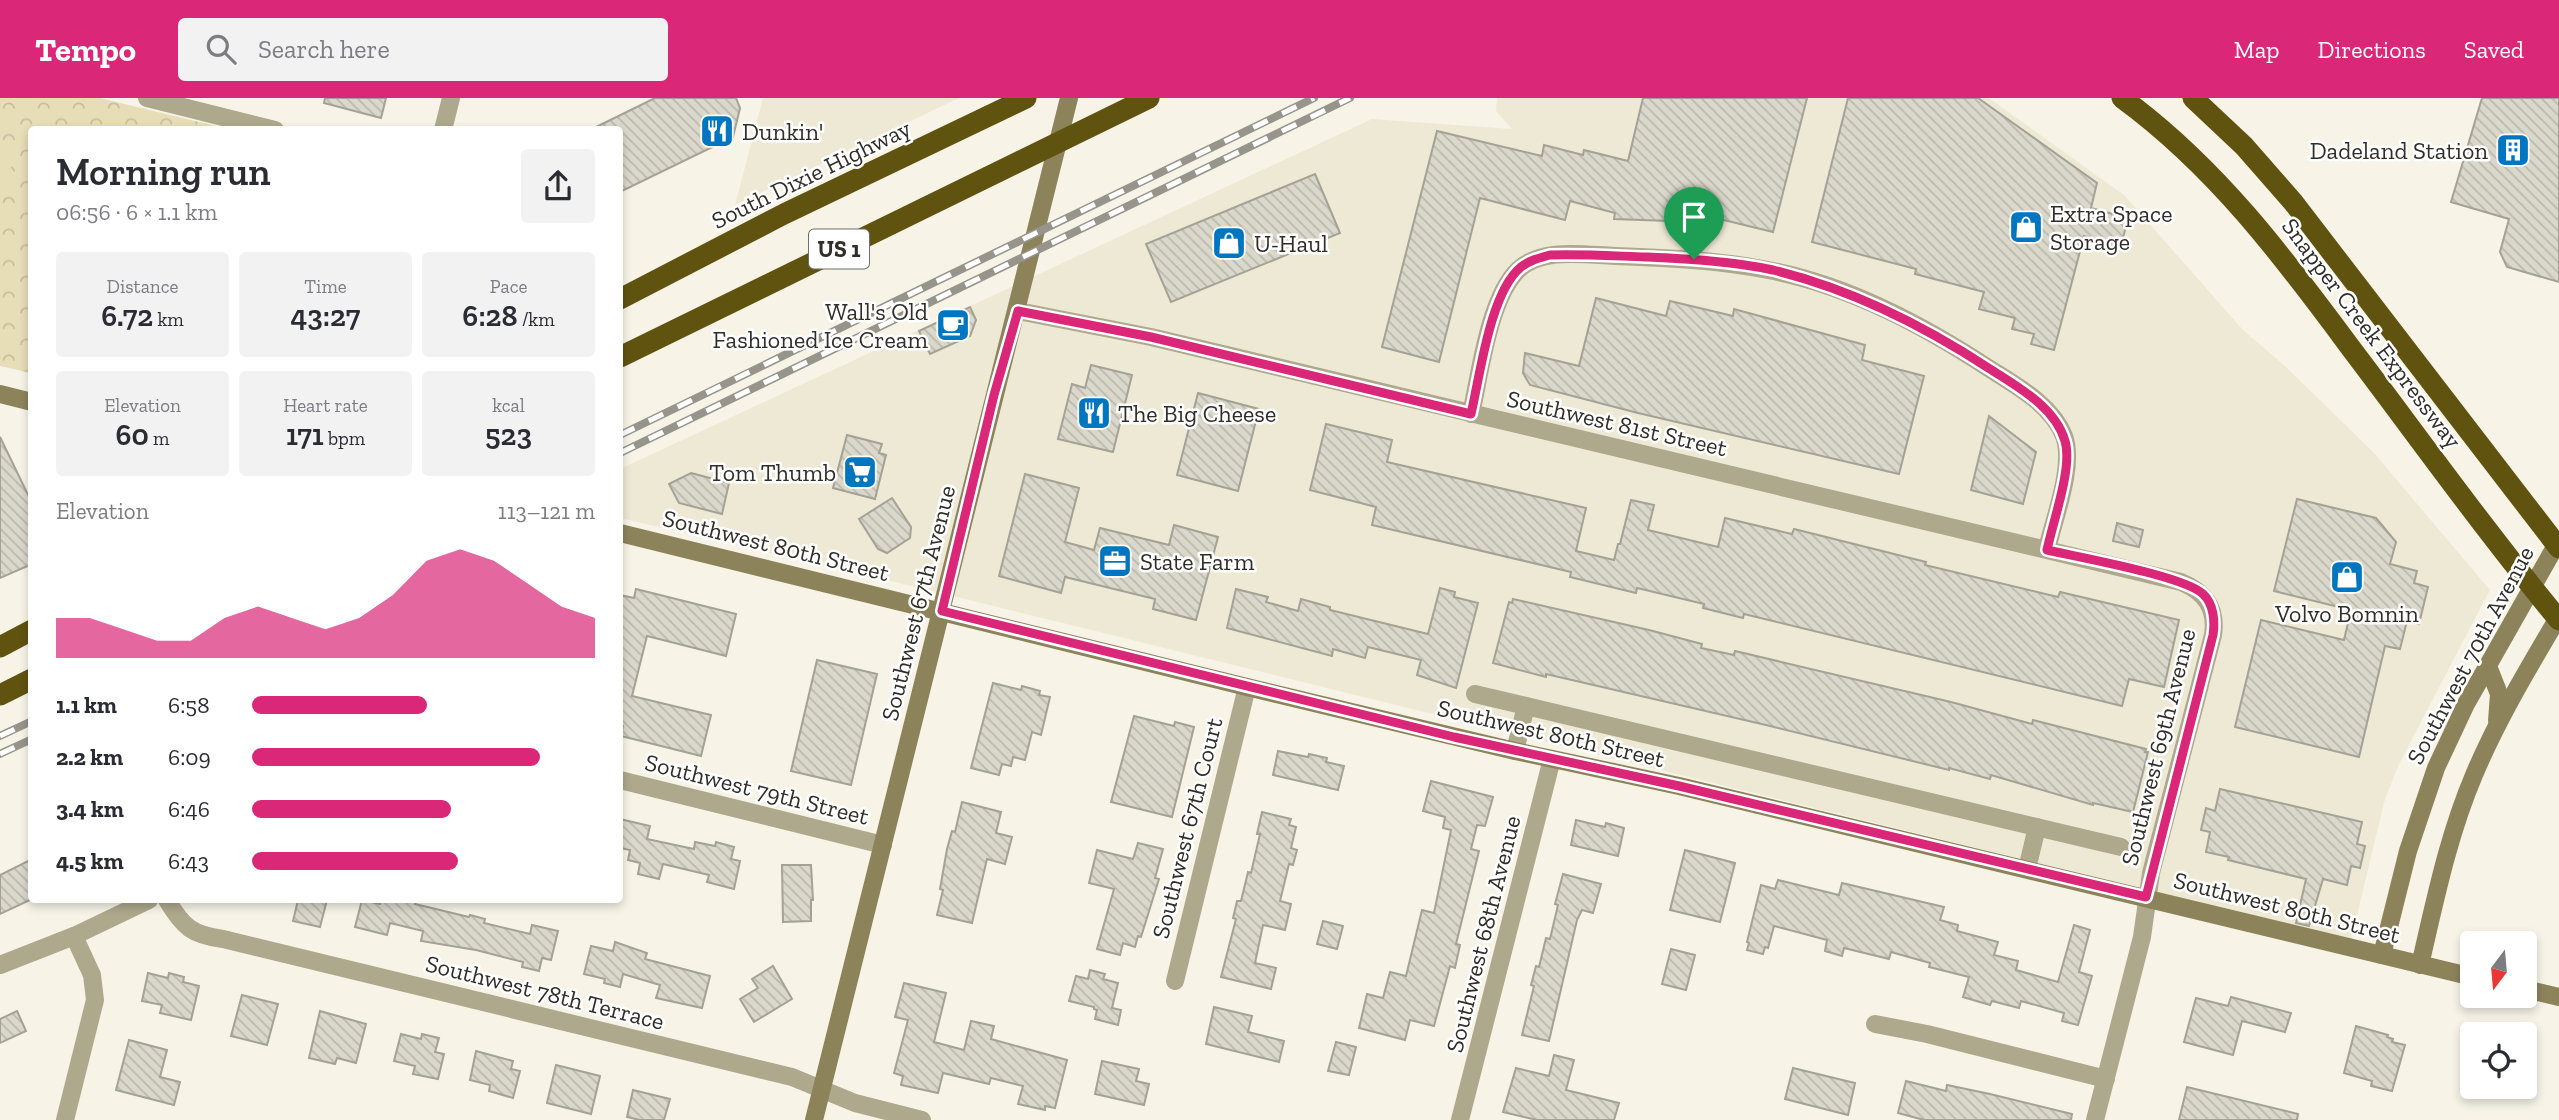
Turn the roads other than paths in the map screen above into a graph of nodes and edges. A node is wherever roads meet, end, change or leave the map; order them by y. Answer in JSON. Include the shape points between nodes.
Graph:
{"nodes":[{"id":1,"x":147,"y":98,"type":"edge"},
{"id":2,"x":452,"y":98,"type":"edge"},
{"id":3,"x":1026,"y":98,"type":"edge"},
{"id":4,"x":1069,"y":98,"type":"edge"},
{"id":5,"x":1149,"y":98,"type":"edge"},
{"id":6,"x":2122,"y":98,"type":"edge"},
{"id":7,"x":2193,"y":98,"type":"edge"},
{"id":8,"x":259,"y":126,"type":"edge"},
{"id":9,"x":444,"y":126,"type":"edge"},
{"id":10,"x":1058,"y":142,"type":"junction"},
{"id":11,"x":623,"y":297,"type":"edge"},
{"id":12,"x":1018,"y":311,"type":"junction"},
{"id":13,"x":623,"y":356,"type":"edge"},
{"id":14,"x":0,"y":394,"type":"edge"},
{"id":15,"x":28,"y":401,"type":"edge"},
{"id":16,"x":1471,"y":414,"type":"junction"},
{"id":17,"x":623,"y":534,"type":"edge"},
{"id":18,"x":2559,"y":540,"type":"edge"},
{"id":19,"x":2559,"y":548,"type":"edge"},
{"id":20,"x":2047,"y":550,"type":"junction"},
{"id":21,"x":2202,"y":593,"type":"joint"},
{"id":22,"x":942,"y":611,"type":"junction"},
{"id":23,"x":2559,"y":618,"type":"edge"},
{"id":24,"x":28,"y":632,"type":"edge"},
{"id":25,"x":0,"y":647,"type":"edge"},
{"id":26,"x":2488,"y":666,"type":"junction"},
{"id":27,"x":28,"y":681,"type":"edge"},
{"id":28,"x":1247,"y":687,"type":"junction"},
{"id":29,"x":1475,"y":694,"type":"dead end"},
{"id":30,"x":0,"y":695,"type":"edge"},
{"id":31,"x":1526,"y":706,"type":"junction"},
{"id":32,"x":2496,"y":728,"type":"junction"},
{"id":33,"x":1515,"y":751,"type":"junction"},
{"id":34,"x":1552,"y":759,"type":"junction"},
{"id":35,"x":623,"y":781,"type":"edge"},
{"id":36,"x":2037,"y":827,"type":"junction"},
{"id":37,"x":883,"y":845,"type":"junction"},
{"id":38,"x":2121,"y":847,"type":"dead end"},
{"id":39,"x":2027,"y":869,"type":"junction"},
{"id":40,"x":2146,"y":897,"type":"junction"},
{"id":41,"x":143,"y":903,"type":"edge"},
{"id":42,"x":169,"y":903,"type":"edge"},
{"id":43,"x":74,"y":936,"type":"junction"},
{"id":44,"x":2382,"y":955,"type":"junction"},
{"id":45,"x":0,"y":965,"type":"edge"},
{"id":46,"x":2420,"y":965,"type":"junction"},
{"id":47,"x":2460,"y":974,"type":"edge"},
{"id":48,"x":1175,"y":981,"type":"dead end"},
{"id":49,"x":2538,"y":992,"type":"edge"},
{"id":50,"x":2559,"y":998,"type":"edge"},
{"id":51,"x":1875,"y":1024,"type":"dead end"},
{"id":52,"x":2106,"y":1079,"type":"junction"},
{"id":53,"x":821,"y":1090,"type":"junction"},
{"id":54,"x":65,"y":1120,"type":"edge"},
{"id":55,"x":814,"y":1120,"type":"edge"},
{"id":56,"x":922,"y":1120,"type":"edge"},
{"id":57,"x":1461,"y":1120,"type":"edge"},
{"id":58,"x":2095,"y":1120,"type":"edge"}],
"edges":[{"from":1,"to":8,"type":"street"},
{"from":2,"to":9,"type":"street"},
{"from":3,"to":11,"type":"highway","name":"South Dixie Highway","number":"US 1"},
{"from":4,"to":10,"type":"street","name":"Southwest 67th Avenue"},
{"from":5,"to":10,"type":"highway","number":"US 1"},
{"from":6,"to":23,"type":"highway","name":"Snapper Creek Expressway","via":[[2219,183],[2271,242],[2494,539]]},
{"from":7,"to":19,"type":"highway","name":"Snapper Creek Expressway","via":[[2293,202]]},
{"from":10,"to":12,"type":"street","name":"Southwest 67th Avenue"},
{"from":10,"to":13,"type":"highway","number":"US 1"},
{"from":12,"to":16,"type":"street","name":"Southwest 81st Street","via":[[1151,337]]},
{"from":12,"to":22,"type":"street","name":"Southwest 67th Avenue"},
{"from":14,"to":15,"type":"street"},
{"from":16,"to":20,"type":"street","name":"Southwest 81st Street"},
{"from":16,"to":20,"type":"street","via":[[1500,296],[1518,269],[1532,260],[1550,255],[1694,259],[1772,270],[1895,314],[1979,362],[2049,412],[2065,438],[2068,461]]},
{"from":17,"to":22,"type":"street","name":"Southwest 80th Street"},
{"from":18,"to":26,"type":"street","name":"Southwest 70th Avenue"},
{"from":20,"to":21,"type":"street","name":"Southwest 81st Street","via":[[2181,582]]},
{"from":21,"to":40,"type":"street","name":"Southwest 69th Avenue","via":[[2213,614],[2213,635]]},
{"from":22,"to":28,"type":"street","name":"Southwest 80th Street"},
{"from":22,"to":37,"type":"street","name":"Southwest 67th Avenue"},
{"from":23,"to":32,"type":"street"},
{"from":24,"to":25,"type":"highway"},
{"from":26,"to":32,"type":"street","via":[[2498,694]]},
{"from":26,"to":44,"type":"street","name":"Southwest 70th Avenue","via":[[2427,791]]},
{"from":27,"to":30,"type":"highway"},
{"from":28,"to":33,"type":"street","name":"Southwest 80th Street"},
{"from":28,"to":48,"type":"street","name":"Southwest 67th Court"},
{"from":29,"to":31,"type":"street"},
{"from":31,"to":33,"type":"street"},
{"from":31,"to":36,"type":"street"},
{"from":32,"to":46,"type":"street","via":[[2456,822]]},
{"from":33,"to":34,"type":"street","name":"Southwest 80th Street"},
{"from":34,"to":39,"type":"street","name":"Southwest 80th Street"},
{"from":34,"to":57,"type":"street","name":"Southwest 68th Avenue"},
{"from":35,"to":37,"type":"street","name":"Southwest 79th Street"},
{"from":36,"to":38,"type":"street"},
{"from":36,"to":39,"type":"street"},
{"from":37,"to":53,"type":"street","name":"Southwest 67th Avenue"},
{"from":39,"to":40,"type":"street","name":"Southwest 80th Street"},
{"from":40,"to":44,"type":"street","name":"Southwest 80th Street"},
{"from":40,"to":52,"type":"street","name":"Southwest 69th Avenue","via":[[2142,937]]},
{"from":41,"to":43,"type":"street"},
{"from":42,"to":53,"type":"street","name":"Southwest 78th Terrace","via":[[181,920],[202,936],[792,1077]]},
{"from":43,"to":45,"type":"street"},
{"from":43,"to":54,"type":"street","via":[[92,975],[95,1000]]},
{"from":44,"to":46,"type":"street","name":"Southwest 80th Street"},
{"from":46,"to":47,"type":"street","name":"Southwest 80th Street"},
{"from":49,"to":50,"type":"street"},
{"from":51,"to":52,"type":"street"},
{"from":52,"to":58,"type":"street","name":"Southwest 69th Avenue"},
{"from":53,"to":55,"type":"street","name":"Southwest 67th Avenue"},
{"from":53,"to":56,"type":"street","name":"Southwest 78th Terrace"}]}
